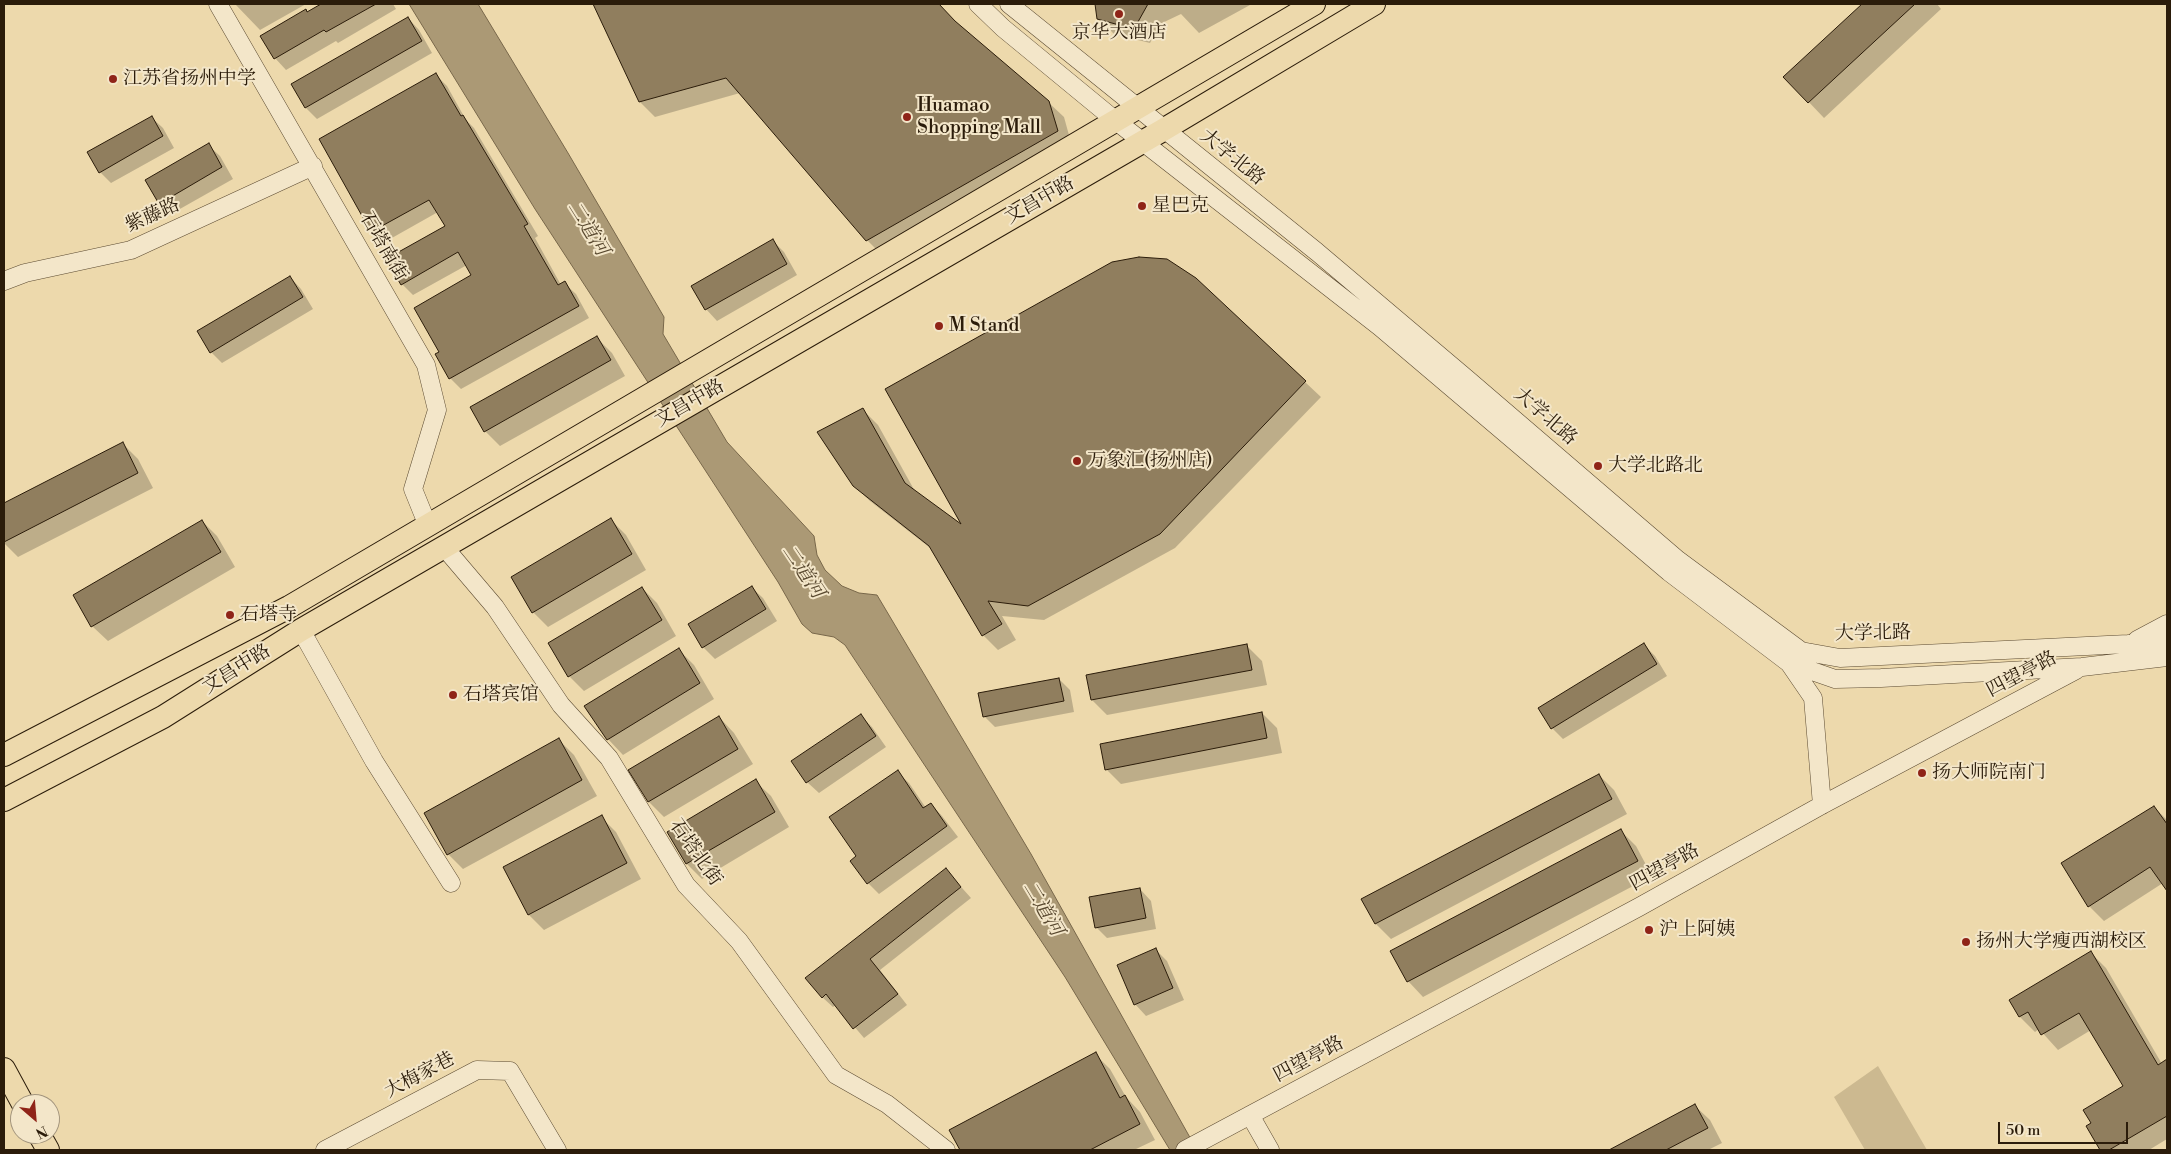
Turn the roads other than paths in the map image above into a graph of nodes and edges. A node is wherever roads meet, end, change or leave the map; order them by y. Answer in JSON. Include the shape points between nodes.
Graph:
{"nodes":[{"id":1,"x":218,"y":4,"type":"edge"},
{"id":2,"x":978,"y":4,"type":"edge"},
{"id":3,"x":1009,"y":4,"type":"edge"},
{"id":4,"x":1314,"y":4,"type":"edge"},
{"id":5,"x":1374,"y":4,"type":"edge"},
{"id":6,"x":1137,"y":108,"type":"junction"},
{"id":7,"x":1116,"y":120,"type":"junction"},
{"id":8,"x":1163,"y":130,"type":"junction"},
{"id":9,"x":1143,"y":142,"type":"junction"},
{"id":10,"x":313,"y":166,"type":"junction"},
{"id":11,"x":4,"y":281,"type":"edge"},
{"id":12,"x":428,"y":526,"type":"junction"},
{"id":13,"x":444,"y":547,"type":"junction"},
{"id":14,"x":2167,"y":624,"type":"edge"},
{"id":15,"x":301,"y":630,"type":"junction"},
{"id":16,"x":2167,"y":640,"type":"edge"},
{"id":17,"x":2128,"y":644,"type":"junction"},
{"id":18,"x":2167,"y":657,"type":"edge"},
{"id":19,"x":1789,"y":663,"type":"junction"},
{"id":20,"x":2082,"y":667,"type":"junction"},
{"id":21,"x":4,"y":755,"type":"edge"},
{"id":22,"x":4,"y":800,"type":"edge"},
{"id":23,"x":1822,"y":805,"type":"junction"},
{"id":24,"x":451,"y":883,"type":"dead end"},
{"id":25,"x":4,"y":1069,"type":"edge"},
{"id":26,"x":18,"y":1094,"type":"edge"},
{"id":27,"x":1250,"y":1116,"type":"junction"},
{"id":28,"x":325,"y":1150,"type":"edge"},
{"id":29,"x":557,"y":1150,"type":"edge"},
{"id":30,"x":946,"y":1150,"type":"edge"},
{"id":31,"x":1185,"y":1150,"type":"edge"},
{"id":32,"x":1270,"y":1150,"type":"edge"}],
"edges":[{"from":1,"to":10,"type":"street","name":"石塔南街"},
{"from":2,"to":7,"type":"street","name":"大学北路"},
{"from":3,"to":6,"type":"street","name":"大学北路"},
{"from":4,"to":6,"type":"main road","name":"文昌中路"},
{"from":5,"to":8,"type":"main road","name":"文昌中路"},
{"from":6,"to":7,"type":"main road","name":"文昌中路"},
{"from":6,"to":8,"type":"street","name":"大学北路"},
{"from":7,"to":9,"type":"street","name":"大学北路"},
{"from":7,"to":12,"type":"main road","name":"文昌中路"},
{"from":8,"to":9,"type":"main road","name":"文昌中路"},
{"from":8,"to":17,"type":"street","name":"大学北路","via":[[1332,265],[1678,560],[1800,650],[1840,658]]},
{"from":9,"to":13,"type":"main road","name":"文昌中路"},
{"from":9,"to":19,"type":"street","name":"大学北路","via":[[1380,327],[1669,572]]},
{"from":10,"to":11,"type":"street","name":"紫藤路","via":[[132,250],[25,273]]},
{"from":10,"to":12,"type":"street","name":"石塔南街","via":[[426,365],[437,410],[413,489]]},
{"from":12,"to":21,"type":"main road","name":"文昌中路","via":[[289,607]]},
{"from":13,"to":15,"type":"main road","name":"文昌中路"},
{"from":13,"to":30,"type":"street","name":"石塔北街","via":[[495,607],[561,705],[609,758],[686,885],[739,942],[836,1075],[887,1104]]},
{"from":14,"to":17,"type":"street","name":"四望亭路"},
{"from":15,"to":22,"type":"main road","name":"文昌中路","via":[[163,717]]},
{"from":15,"to":24,"type":"street","via":[[374,761]]},
{"from":16,"to":17,"type":"street","name":"大学北路"},
{"from":17,"to":20,"type":"street","name":"四望亭路"},
{"from":18,"to":20,"type":"street","name":"大学北路"},
{"from":19,"to":20,"type":"street","name":"大学北路","via":[[1835,679]]},
{"from":19,"to":23,"type":"street","via":[[1813,698]]},
{"from":20,"to":23,"type":"street","name":"四望亭路"},
{"from":23,"to":27,"type":"street","name":"四望亭路"},
{"from":25,"to":26,"type":"main road"},
{"from":27,"to":31,"type":"street","name":"四望亭路"},
{"from":27,"to":32,"type":"street"},
{"from":28,"to":29,"type":"street","name":"大梅家巷","via":[[476,1070],[510,1071]]}]}
